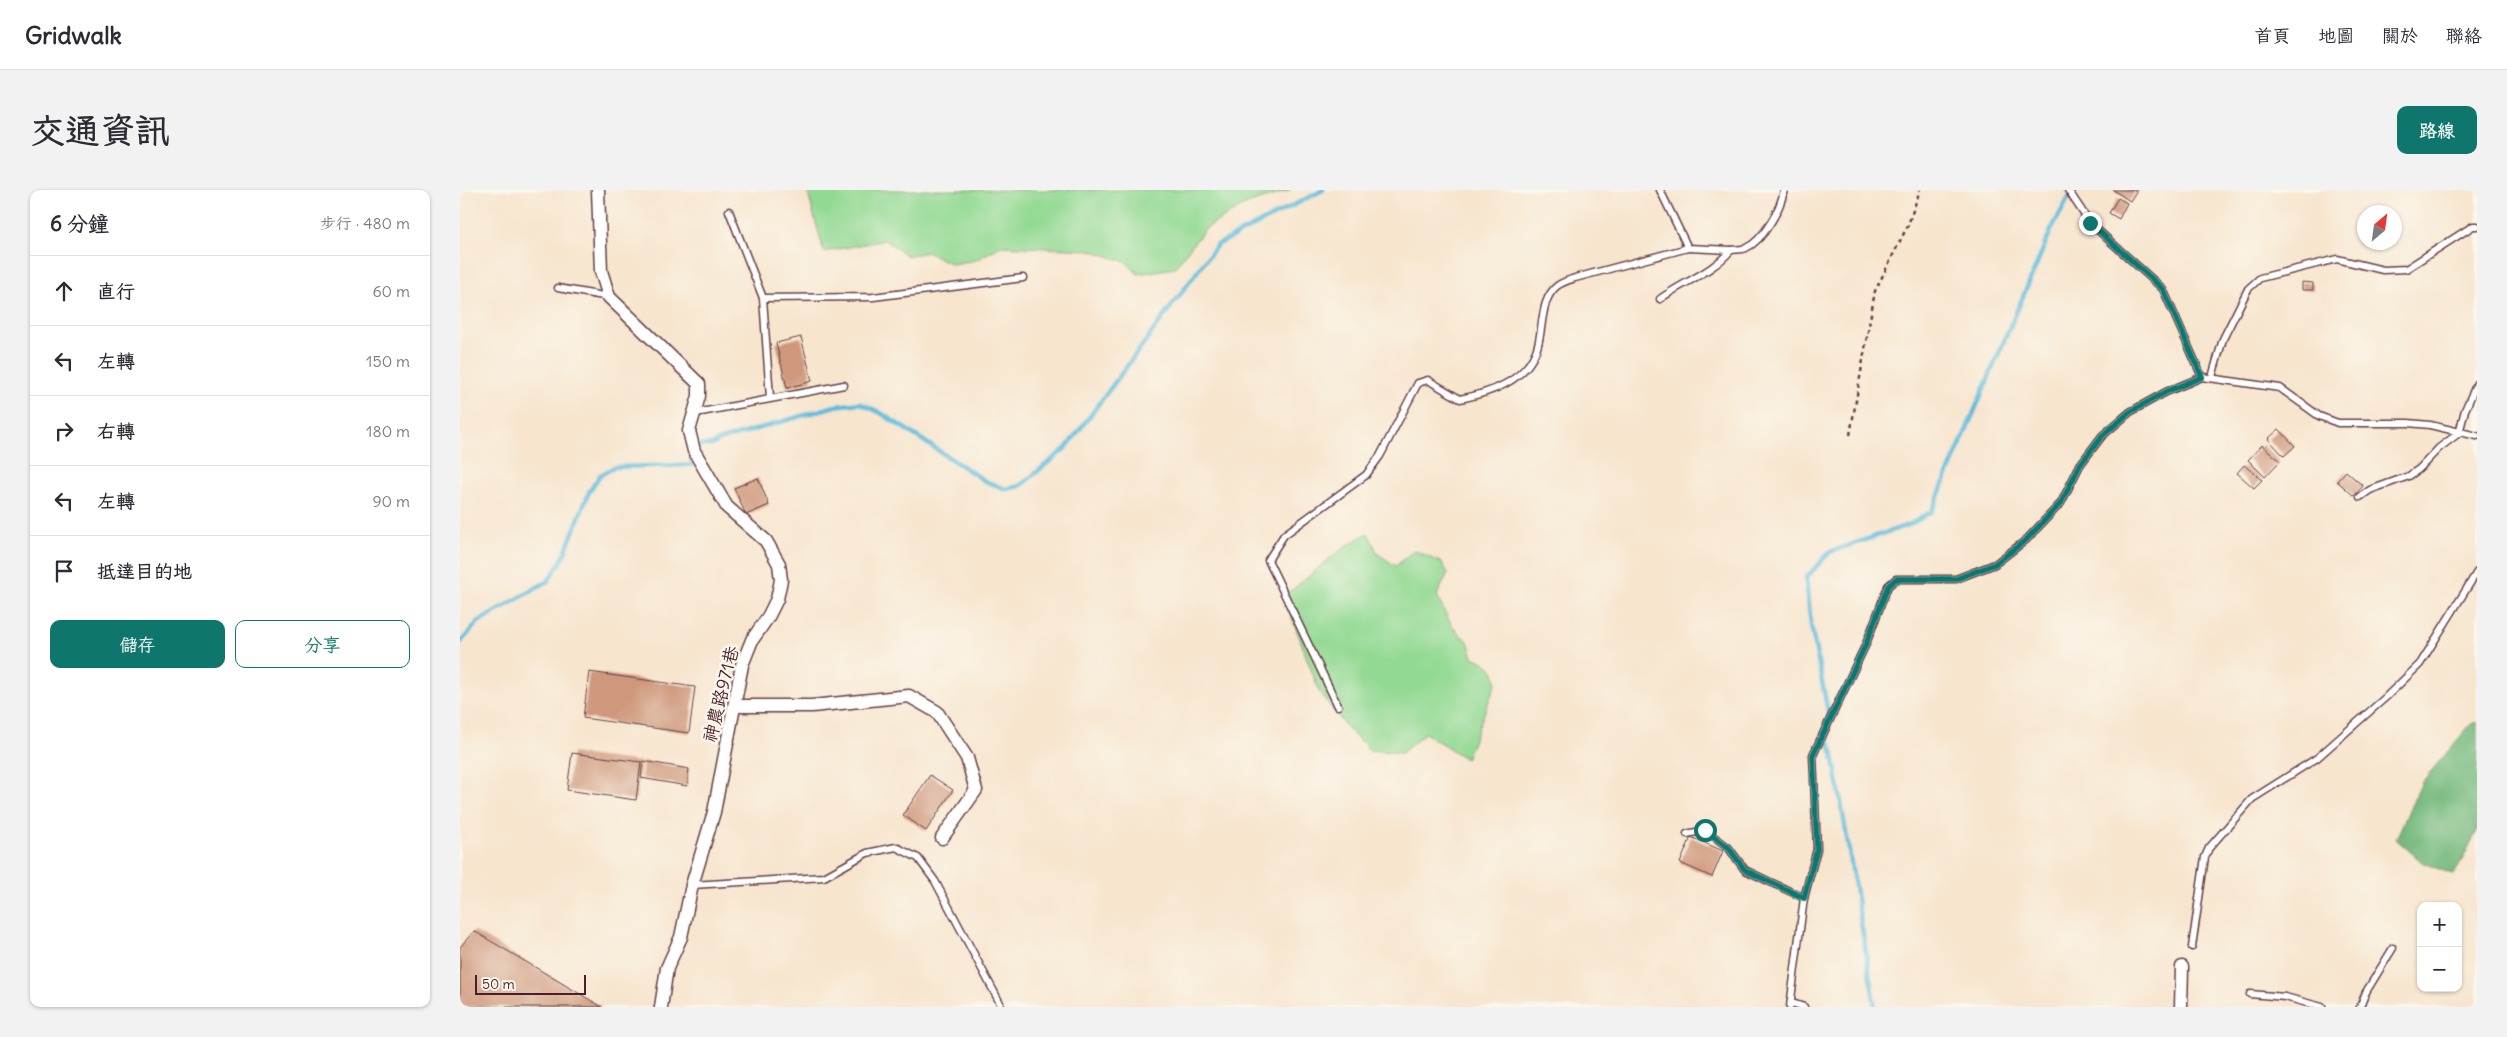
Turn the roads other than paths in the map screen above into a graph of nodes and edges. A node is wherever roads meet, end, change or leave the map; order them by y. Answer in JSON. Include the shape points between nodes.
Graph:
{"nodes":[{"id":1,"x":598,"y":190,"type":"edge"},
{"id":2,"x":1660,"y":190,"type":"edge"},
{"id":3,"x":1784,"y":190,"type":"edge"},
{"id":4,"x":2068,"y":190,"type":"edge"},
{"id":5,"x":729,"y":211,"type":"dead end"},
{"id":6,"x":2477,"y":226,"type":"edge"},
{"id":7,"x":1688,"y":248,"type":"junction"},
{"id":8,"x":1731,"y":250,"type":"junction"},
{"id":9,"x":1023,"y":278,"type":"dead end"},
{"id":10,"x":558,"y":288,"type":"dead end"},
{"id":11,"x":609,"y":297,"type":"junction"},
{"id":12,"x":763,"y":298,"type":"junction"},
{"id":13,"x":1660,"y":299,"type":"dead end"},
{"id":14,"x":2202,"y":377,"type":"junction"},
{"id":15,"x":2212,"y":377,"type":"junction"},
{"id":16,"x":2477,"y":383,"type":"edge"},
{"id":17,"x":844,"y":385,"type":"dead end"},
{"id":18,"x":770,"y":398,"type":"junction"},
{"id":19,"x":696,"y":413,"type":"junction"},
{"id":20,"x":2459,"y":433,"type":"junction"},
{"id":21,"x":2477,"y":436,"type":"edge"},
{"id":22,"x":2360,"y":497,"type":"dead end"},
{"id":23,"x":2477,"y":572,"type":"edge"},
{"id":24,"x":734,"y":706,"type":"junction"},
{"id":25,"x":1338,"y":706,"type":"dead end"},
{"id":26,"x":1687,"y":834,"type":"dead end"},
{"id":27,"x":942,"y":838,"type":"dead end"},
{"id":28,"x":692,"y":885,"type":"junction"},
{"id":29,"x":1804,"y":898,"type":"junction"},
{"id":30,"x":2192,"y":947,"type":"dead end"},
{"id":31,"x":2394,"y":948,"type":"dead end"},
{"id":32,"x":2182,"y":967,"type":"dead end"},
{"id":33,"x":2250,"y":994,"type":"dead end"},
{"id":34,"x":1000,"y":1003,"type":"dead end"},
{"id":35,"x":1791,"y":1005,"type":"edge"},
{"id":36,"x":661,"y":1007,"type":"edge"},
{"id":37,"x":1804,"y":1007,"type":"edge"},
{"id":38,"x":2182,"y":1007,"type":"edge"},
{"id":39,"x":2322,"y":1007,"type":"edge"},
{"id":40,"x":2360,"y":1007,"type":"edge"}],
"edges":[{"from":1,"to":11,"type":"street","name":"神農路971巷","via":[[601,271]]},
{"from":2,"to":7,"type":"lane"},
{"from":3,"to":8,"type":"lane","via":[[1770,225],[1747,248]]},
{"from":4,"to":14,"type":"lane","via":[[2090,223],[2163,289]]},
{"from":5,"to":12,"type":"lane"},
{"from":6,"to":15,"type":"lane","via":[[2406,269],[2383,270],[2337,259],[2260,278],[2248,289],[2223,339]]},
{"from":7,"to":8,"type":"lane"},
{"from":7,"to":25,"type":"lane","via":[[1575,278],[1557,286],[1548,296],[1536,352],[1523,370],[1505,385],[1486,394],[1460,399],[1428,380],[1418,383],[1380,456],[1366,475],[1284,535],[1268,560]]},
{"from":8,"to":13,"type":"lane","via":[[1721,262]]},
{"from":9,"to":12,"type":"lane","via":[[873,297]]},
{"from":10,"to":11,"type":"lane"},
{"from":11,"to":19,"type":"street","name":"神農路971巷","via":[[699,384]]},
{"from":12,"to":18,"type":"lane"},
{"from":14,"to":15,"type":"lane"},
{"from":14,"to":29,"type":"lane","via":[[2130,412],[2102,436],[2080,465],[2061,503],[2026,540],[1995,564],[1956,579],[1896,579],[1888,586],[1866,644],[1813,755],[1817,849]]},
{"from":15,"to":20,"type":"lane","via":[[2280,388],[2319,416],[2338,424],[2408,423]]},
{"from":16,"to":20,"type":"lane"},
{"from":17,"to":18,"type":"lane"},
{"from":18,"to":19,"type":"lane"},
{"from":19,"to":24,"type":"street","name":"神農路971巷","via":[[689,431],[702,468],[727,507],[766,541],[780,564],[777,599],[752,640],[742,665]]},
{"from":20,"to":21,"type":"lane"},
{"from":20,"to":22,"type":"lane","via":[[2409,476]]},
{"from":23,"to":30,"type":"lane","via":[[2420,664],[2317,758],[2252,799],[2209,848]]},
{"from":24,"to":27,"type":"street","via":[[812,706],[909,696],[937,712],[967,758],[976,790]]},
{"from":24,"to":28,"type":"street","name":"神農路971巷","via":[[714,812]]},
{"from":26,"to":29,"type":"lane","via":[[1705,830],[1728,847],[1745,870]]},
{"from":28,"to":34,"type":"lane","via":[[824,877],[867,853],[896,847],[918,858],[935,881]]},
{"from":28,"to":36,"type":"street","name":"神農路971巷","via":[[681,937],[666,968]]},
{"from":29,"to":35,"type":"lane"},
{"from":31,"to":40,"type":"lane"},
{"from":32,"to":38,"type":"street"},
{"from":33,"to":39,"type":"lane","via":[[2284,997]]},
{"from":35,"to":37,"type":"lane"}]}
